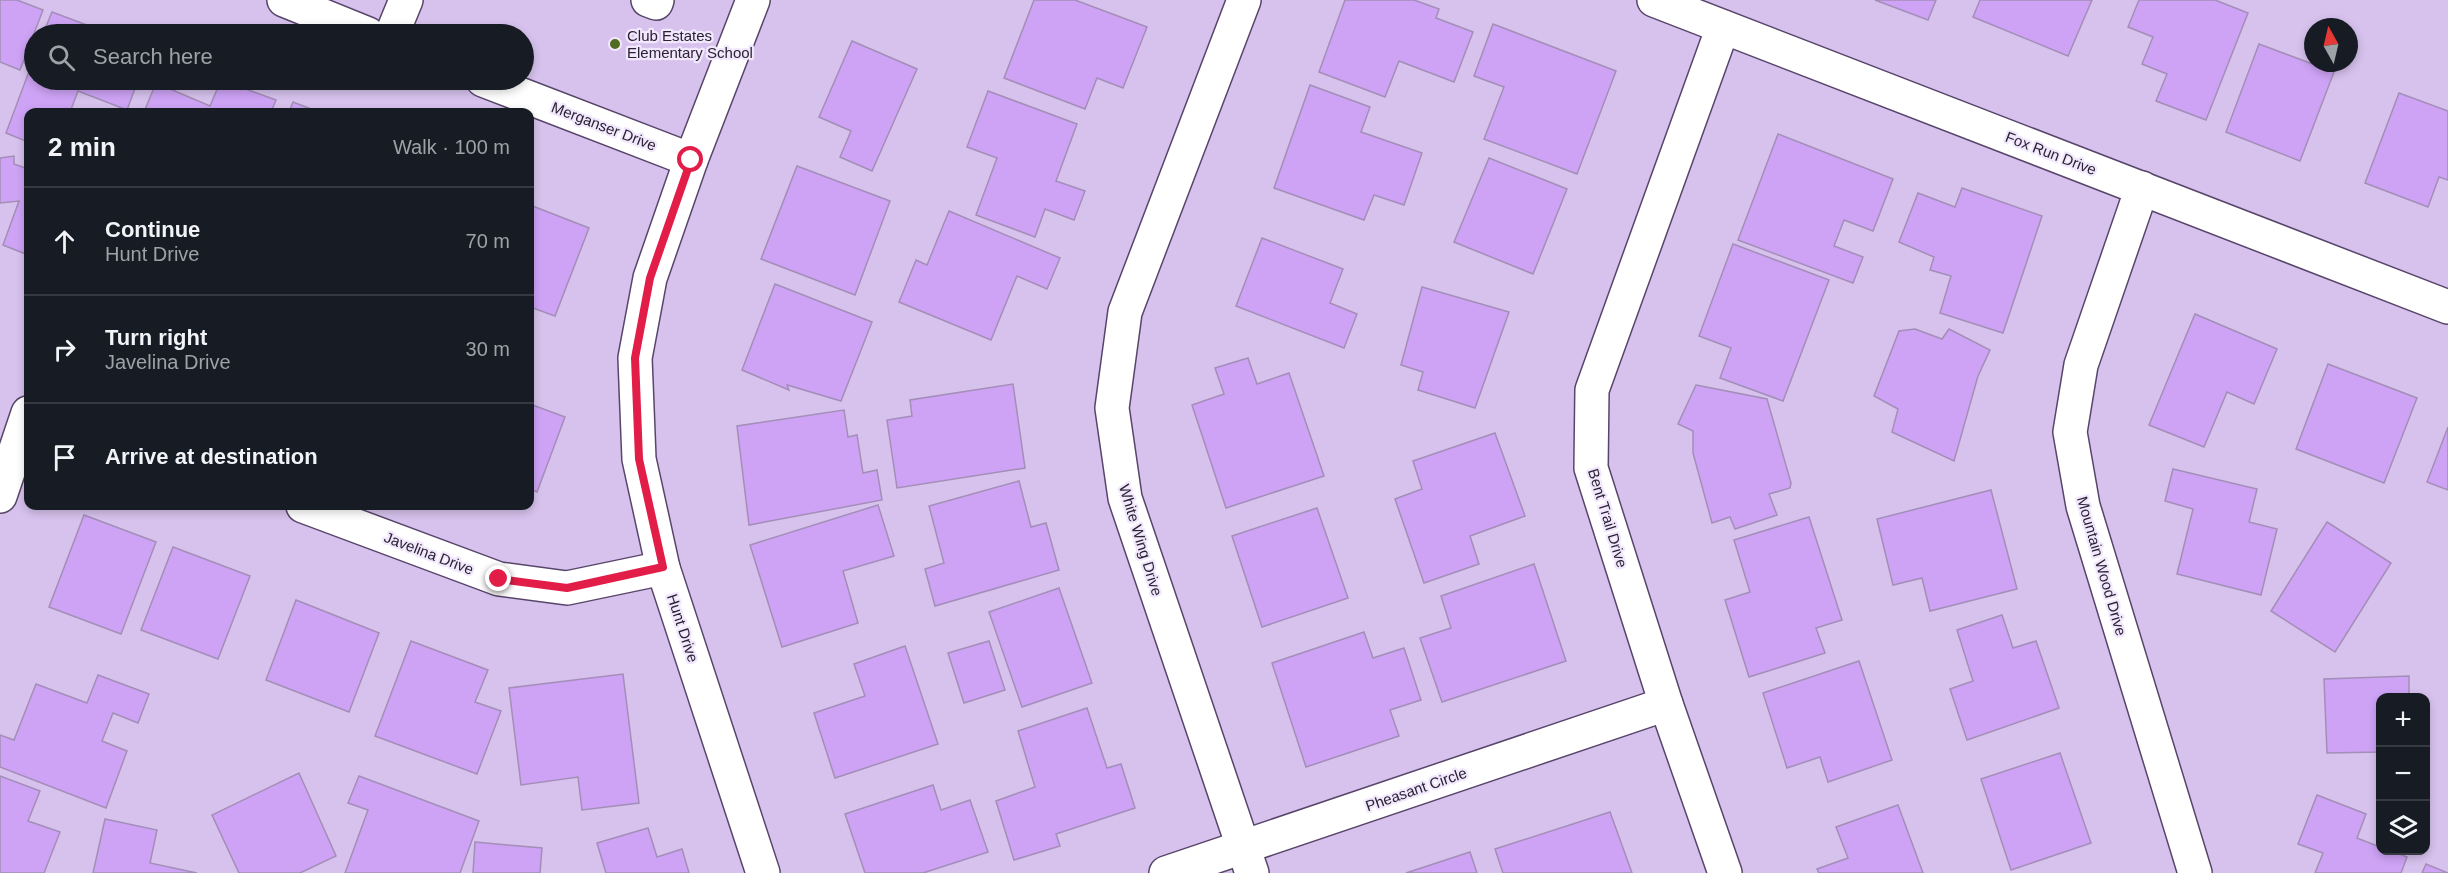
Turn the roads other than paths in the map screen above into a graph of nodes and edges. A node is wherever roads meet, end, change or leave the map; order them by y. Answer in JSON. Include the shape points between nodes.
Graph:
{"nodes":[{"id":1,"x":284,"y":0,"type":"edge"},
{"id":2,"x":406,"y":0,"type":"edge"},
{"id":3,"x":648,"y":0,"type":"edge"},
{"id":4,"x":657,"y":0,"type":"edge"},
{"id":5,"x":753,"y":0,"type":"edge"},
{"id":6,"x":1244,"y":0,"type":"edge"},
{"id":7,"x":1654,"y":0,"type":"edge"},
{"id":8,"x":343,"y":24,"type":"edge"},
{"id":9,"x":396,"y":24,"type":"edge"},
{"id":10,"x":1723,"y":27,"type":"junction"},
{"id":11,"x":509,"y":90,"type":"edge"},
{"id":12,"x":691,"y":160,"type":"junction"},
{"id":13,"x":2142,"y":188,"type":"junction"},
{"id":14,"x":2448,"y":307,"type":"edge"},
{"id":15,"x":24,"y":425,"type":"edge"},
{"id":16,"x":0,"y":496,"type":"edge"},
{"id":17,"x":314,"y":510,"type":"edge"},
{"id":18,"x":663,"y":567,"type":"junction"},
{"id":19,"x":1666,"y":704,"type":"junction"},
{"id":20,"x":1247,"y":860,"type":"edge"},
{"id":21,"x":763,"y":873,"type":"edge"},
{"id":22,"x":1166,"y":873,"type":"edge"},
{"id":23,"x":1725,"y":873,"type":"edge"},
{"id":24,"x":2195,"y":873,"type":"edge"}],
"edges":[{"from":1,"to":8,"type":"street"},
{"from":2,"to":9,"type":"street"},
{"from":3,"to":4,"type":"street"},
{"from":5,"to":12,"type":"street","name":"Hunt Drive"},
{"from":6,"to":20,"type":"street","name":"White Wing Drive","via":[[1125,312],[1112,408],[1125,498]]},
{"from":7,"to":10,"type":"street","name":"Fox Run Drive"},
{"from":10,"to":13,"type":"street","name":"Fox Run Drive"},
{"from":10,"to":19,"type":"street","name":"Bent Trail Drive","via":[[1592,390],[1592,468]]},
{"from":11,"to":12,"type":"street","name":"Merganser Drive"},
{"from":12,"to":18,"type":"street","name":"Hunt Drive","via":[[650,278],[635,358],[639,459]]},
{"from":13,"to":14,"type":"street","name":"Fox Run Drive"},
{"from":13,"to":24,"type":"street","name":"Mountain Wood Drive","via":[[2081,365],[2070,432],[2083,506]]},
{"from":15,"to":16,"type":"street"},
{"from":17,"to":18,"type":"street","name":"Javelina Drive","via":[[499,579],[567,588]]},
{"from":18,"to":21,"type":"street","name":"Hunt Drive"},
{"from":19,"to":20,"type":"street","name":"Pheasant Circle"},
{"from":19,"to":23,"type":"street","name":"Bent Trail Drive"},
{"from":20,"to":22,"type":"street","name":"Pheasant Circle"}]}
